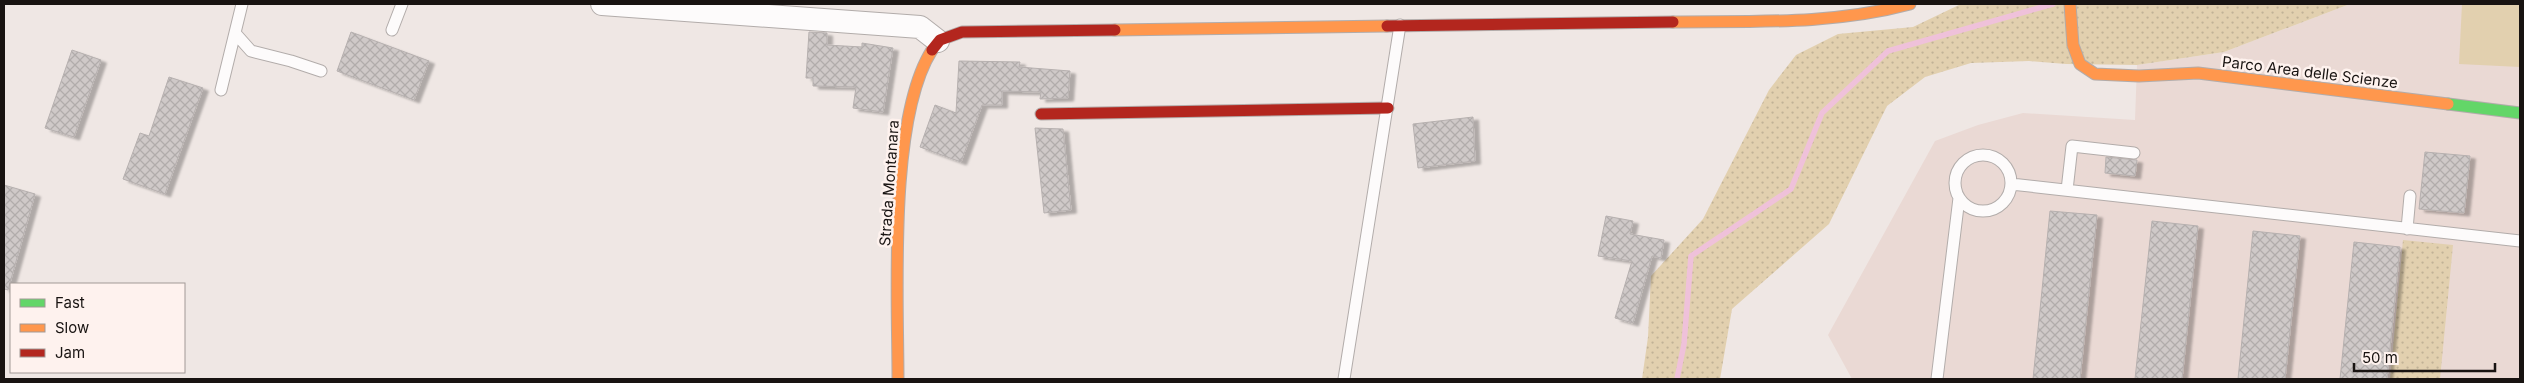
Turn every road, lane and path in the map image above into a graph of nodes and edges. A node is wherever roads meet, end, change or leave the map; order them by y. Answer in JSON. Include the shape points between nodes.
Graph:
{"nodes":[{"id":1,"x":242,"y":4,"type":"edge"},
{"id":2,"x":402,"y":4,"type":"edge"},
{"id":3,"x":602,"y":4,"type":"edge"},
{"id":4,"x":1910,"y":4,"type":"edge"},
{"id":5,"x":2070,"y":4,"type":"edge"},
{"id":6,"x":1400,"y":25,"type":"junction"},
{"id":7,"x":392,"y":30,"type":"dead end"},
{"id":8,"x":235,"y":33,"type":"junction"},
{"id":9,"x":938,"y":41,"type":"junction"},
{"id":10,"x":322,"y":71,"type":"dead end"},
{"id":11,"x":220,"y":90,"type":"dead end"},
{"id":12,"x":1388,"y":108,"type":"junction"},
{"id":13,"x":2520,"y":113,"type":"edge"},
{"id":14,"x":1041,"y":114,"type":"dead end"},
{"id":15,"x":2134,"y":153,"type":"dead end"},
{"id":16,"x":2011,"y":184,"type":"junction"},
{"id":17,"x":2067,"y":190,"type":"junction"},
{"id":18,"x":2410,"y":196,"type":"dead end"},
{"id":19,"x":1959,"y":198,"type":"junction"},
{"id":20,"x":2407,"y":228,"type":"junction"},
{"id":21,"x":2520,"y":241,"type":"edge"},
{"id":22,"x":898,"y":379,"type":"edge"},
{"id":23,"x":1344,"y":379,"type":"edge"},
{"id":24,"x":1936,"y":379,"type":"edge"}],
"edges":[{"from":1,"to":8,"type":"lane"},
{"from":2,"to":7,"type":"lane"},
{"from":3,"to":9,"type":"street","via":[[920,27]]},
{"from":4,"to":6,"type":"main road","via":[[1876,13],[1822,20]]},
{"from":5,"to":13,"type":"main road","name":"Parco Area delle Scienze","via":[[2073,45],[2080,64],[2094,74],[2198,73]]},
{"from":6,"to":9,"type":"main road","via":[[995,30],[962,32]]},
{"from":6,"to":12,"type":"lane"},
{"from":8,"to":10,"type":"lane","via":[[252,51]]},
{"from":8,"to":11,"type":"lane"},
{"from":9,"to":22,"type":"main road","name":"Strada Montanara","via":[[921,71],[910,105],[903,164],[899,227]]},
{"from":12,"to":14,"type":"main road"},
{"from":12,"to":23,"type":"lane"},
{"from":15,"to":17,"type":"lane","via":[[2072,146]]},
{"from":16,"to":17,"type":"lane"},
{"from":16,"to":19,"type":"lane","via":[[2005,200],[1989,210],[1970,208]]},
{"from":16,"to":19,"type":"lane","via":[[2008,170],[2000,160],[1991,155],[1974,156],[1958,168],[1954,177]]},
{"from":17,"to":20,"type":"lane"},
{"from":18,"to":20,"type":"lane"},
{"from":19,"to":24,"type":"lane"},
{"from":20,"to":21,"type":"lane"}]}
